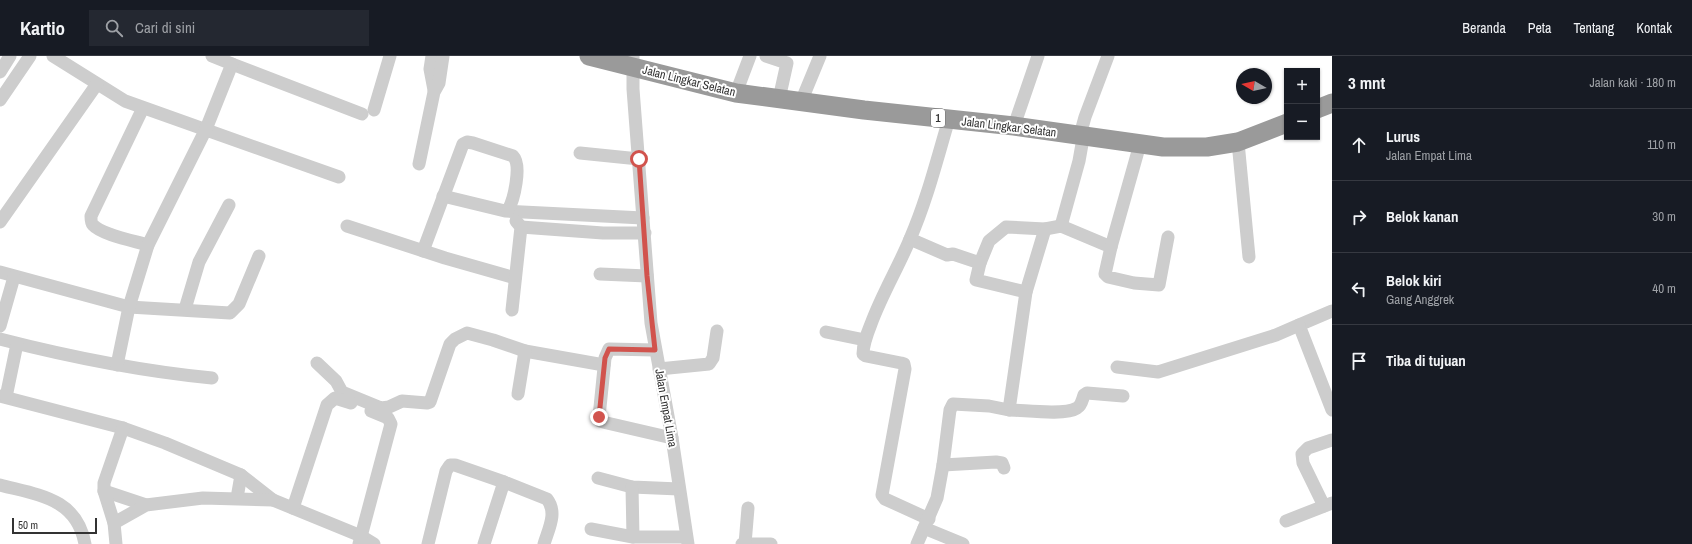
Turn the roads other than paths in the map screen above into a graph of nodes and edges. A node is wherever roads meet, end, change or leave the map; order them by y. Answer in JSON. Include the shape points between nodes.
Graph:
{"nodes":[{"id":1,"x":10,"y":56,"type":"edge"},
{"id":2,"x":30,"y":56,"type":"edge"},
{"id":3,"x":53,"y":56,"type":"edge"},
{"id":4,"x":212,"y":56,"type":"edge"},
{"id":5,"x":390,"y":56,"type":"edge"},
{"id":6,"x":432,"y":56,"type":"edge"},
{"id":7,"x":443,"y":56,"type":"edge"},
{"id":8,"x":589,"y":56,"type":"edge"},
{"id":9,"x":750,"y":56,"type":"edge"},
{"id":10,"x":766,"y":56,"type":"edge"},
{"id":11,"x":820,"y":56,"type":"edge"},
{"id":12,"x":1038,"y":56,"type":"edge"},
{"id":13,"x":1108,"y":56,"type":"edge"},
{"id":14,"x":633,"y":62,"type":"edge"},
{"id":15,"x":232,"y":64,"type":"junction"},
{"id":16,"x":0,"y":72,"type":"edge"},
{"id":17,"x":97,"y":84,"type":"junction"},
{"id":18,"x":434,"y":92,"type":"junction"},
{"id":19,"x":736,"y":93,"type":"junction"},
{"id":20,"x":779,"y":99,"type":"junction"},
{"id":21,"x":0,"y":100,"type":"edge"},
{"id":22,"x":801,"y":102,"type":"junction"},
{"id":23,"x":1332,"y":103,"type":"edge"},
{"id":24,"x":143,"y":108,"type":"junction"},
{"id":25,"x":1320,"y":108,"type":"edge"},
{"id":26,"x":374,"y":110,"type":"dead end"},
{"id":27,"x":362,"y":114,"type":"dead end"},
{"id":28,"x":949,"y":119,"type":"junction"},
{"id":29,"x":1284,"y":124,"type":"edge"},
{"id":30,"x":1014,"y":126,"type":"junction"},
{"id":31,"x":206,"y":129,"type":"junction"},
{"id":32,"x":1080,"y":135,"type":"junction"},
{"id":33,"x":1238,"y":142,"type":"junction"},
{"id":34,"x":1140,"y":144,"type":"junction"},
{"id":35,"x":580,"y":153,"type":"dead end"},
{"id":36,"x":639,"y":159,"type":"junction"},
{"id":37,"x":419,"y":164,"type":"dead end"},
{"id":38,"x":339,"y":177,"type":"dead end"},
{"id":39,"x":443,"y":196,"type":"junction"},
{"id":40,"x":229,"y":205,"type":"dead end"},
{"id":41,"x":508,"y":210,"type":"junction"},
{"id":42,"x":643,"y":218,"type":"junction"},
{"id":43,"x":0,"y":222,"type":"edge"},
{"id":44,"x":347,"y":226,"type":"dead end"},
{"id":45,"x":1061,"y":226,"type":"junction"},
{"id":46,"x":521,"y":227,"type":"junction"},
{"id":47,"x":1045,"y":229,"type":"junction"},
{"id":48,"x":645,"y":233,"type":"junction"},
{"id":49,"x":1168,"y":238,"type":"dead end"},
{"id":50,"x":910,"y":239,"type":"junction"},
{"id":51,"x":148,"y":245,"type":"junction"},
{"id":52,"x":1111,"y":247,"type":"junction"},
{"id":53,"x":423,"y":251,"type":"junction"},
{"id":54,"x":259,"y":256,"type":"dead end"},
{"id":55,"x":1249,"y":257,"type":"dead end"},
{"id":56,"x":980,"y":263,"type":"junction"},
{"id":57,"x":0,"y":272,"type":"edge"},
{"id":58,"x":600,"y":274,"type":"dead end"},
{"id":59,"x":647,"y":276,"type":"junction"},
{"id":60,"x":14,"y":277,"type":"junction"},
{"id":61,"x":515,"y":278,"type":"junction"},
{"id":62,"x":1026,"y":292,"type":"junction"},
{"id":63,"x":129,"y":306,"type":"junction"},
{"id":64,"x":185,"y":309,"type":"junction"},
{"id":65,"x":512,"y":310,"type":"dead end"},
{"id":66,"x":1332,"y":311,"type":"edge"},
{"id":67,"x":0,"y":326,"type":"edge"},
{"id":68,"x":1296,"y":327,"type":"junction"},
{"id":69,"x":717,"y":331,"type":"dead end"},
{"id":70,"x":826,"y":332,"type":"dead end"},
{"id":71,"x":0,"y":339,"type":"edge"},
{"id":72,"x":865,"y":340,"type":"junction"},
{"id":73,"x":17,"y":344,"type":"junction"},
{"id":74,"x":655,"y":350,"type":"junction"},
{"id":75,"x":525,"y":351,"type":"junction"},
{"id":76,"x":317,"y":363,"type":"dead end"},
{"id":77,"x":117,"y":365,"type":"junction"},
{"id":78,"x":604,"y":365,"type":"junction"},
{"id":79,"x":1117,"y":367,"type":"dead end"},
{"id":80,"x":659,"y":369,"type":"junction"},
{"id":81,"x":212,"y":378,"type":"dead end"},
{"id":82,"x":518,"y":394,"type":"dead end"},
{"id":83,"x":1123,"y":396,"type":"dead end"},
{"id":84,"x":3,"y":397,"type":"edge"},
{"id":85,"x":1009,"y":410,"type":"junction"},
{"id":86,"x":1332,"y":410,"type":"edge"},
{"id":87,"x":123,"y":428,"type":"junction"},
{"id":88,"x":672,"y":438,"type":"junction"},
{"id":89,"x":1332,"y":440,"type":"edge"},
{"id":90,"x":943,"y":465,"type":"junction"},
{"id":91,"x":1004,"y":468,"type":"dead end"},
{"id":92,"x":241,"y":474,"type":"junction"},
{"id":93,"x":598,"y":478,"type":"dead end"},
{"id":94,"x":504,"y":482,"type":"junction"},
{"id":95,"x":0,"y":485,"type":"edge"},
{"id":96,"x":632,"y":487,"type":"junction"},
{"id":97,"x":679,"y":488,"type":"junction"},
{"id":98,"x":104,"y":491,"type":"junction"},
{"id":99,"x":237,"y":498,"type":"junction"},
{"id":100,"x":273,"y":500,"type":"junction"},
{"id":101,"x":1328,"y":504,"type":"edge"},
{"id":102,"x":146,"y":505,"type":"junction"},
{"id":103,"x":293,"y":508,"type":"junction"},
{"id":104,"x":748,"y":508,"type":"dead end"},
{"id":105,"x":1286,"y":522,"type":"dead end"},
{"id":106,"x":114,"y":523,"type":"junction"},
{"id":107,"x":927,"y":523,"type":"junction"},
{"id":108,"x":591,"y":529,"type":"dead end"},
{"id":109,"x":633,"y":537,"type":"junction"},
{"id":110,"x":360,"y":540,"type":"edge"},
{"id":111,"x":687,"y":540,"type":"edge"},
{"id":112,"x":85,"y":544,"type":"edge"},
{"id":113,"x":116,"y":544,"type":"edge"},
{"id":114,"x":374,"y":544,"type":"edge"},
{"id":115,"x":428,"y":544,"type":"edge"},
{"id":116,"x":484,"y":544,"type":"edge"},
{"id":117,"x":544,"y":544,"type":"edge"},
{"id":118,"x":743,"y":544,"type":"edge"},
{"id":119,"x":771,"y":544,"type":"edge"},
{"id":120,"x":917,"y":544,"type":"edge"},
{"id":121,"x":963,"y":544,"type":"edge"}],
"edges":[{"from":1,"to":16,"type":"street"},
{"from":2,"to":21,"type":"street"},
{"from":3,"to":17,"type":"street"},
{"from":4,"to":15,"type":"street"},
{"from":5,"to":26,"type":"street"},
{"from":6,"to":18,"type":"street","via":[[430,69]]},
{"from":7,"to":18,"type":"street","via":[[439,83]]},
{"from":8,"to":14,"type":"highway","name":"Jalan Lingkar Selatan","number":"1"},
{"from":9,"to":19,"type":"street"},
{"from":10,"to":20,"type":"street","via":[[786,63],[787,66]]},
{"from":11,"to":22,"type":"street"},
{"from":12,"to":30,"type":"street"},
{"from":13,"to":32,"type":"street"},
{"from":14,"to":19,"type":"highway","name":"Jalan Lingkar Selatan","number":"1"},
{"from":14,"to":36,"type":"street","name":"Jalan Empat Lima"},
{"from":15,"to":27,"type":"street"},
{"from":15,"to":31,"type":"street"},
{"from":17,"to":24,"type":"street","via":[[125,101]]},
{"from":17,"to":43,"type":"street"},
{"from":18,"to":37,"type":"street"},
{"from":19,"to":20,"type":"highway","name":"Jalan Lingkar Selatan","number":"1"},
{"from":20,"to":22,"type":"highway","name":"Jalan Lingkar Selatan","number":"1"},
{"from":22,"to":28,"type":"highway","name":"Jalan Lingkar Selatan","number":"1"},
{"from":23,"to":25,"type":"highway"},
{"from":24,"to":31,"type":"street"},
{"from":24,"to":51,"type":"street","via":[[91,216],[91,222],[104,231]]},
{"from":28,"to":30,"type":"highway","name":"Jalan Lingkar Selatan","number":"1"},
{"from":28,"to":50,"type":"street","via":[[928,194]]},
{"from":29,"to":33,"type":"highway","name":"Jalan Lingkar Selatan","number":"1"},
{"from":30,"to":32,"type":"highway","name":"Jalan Lingkar Selatan","number":"1"},
{"from":31,"to":38,"type":"street"},
{"from":31,"to":51,"type":"street"},
{"from":32,"to":34,"type":"highway","name":"Jalan Lingkar Selatan","number":"1"},
{"from":32,"to":45,"type":"street","via":[[1082,144],[1079,161]]},
{"from":33,"to":34,"type":"highway","name":"Jalan Lingkar Selatan","number":"1","via":[[1189,148]]},
{"from":33,"to":55,"type":"street"},
{"from":34,"to":52,"type":"street"},
{"from":35,"to":36,"type":"street"},
{"from":36,"to":42,"type":"street","name":"Jalan Empat Lima"},
{"from":39,"to":41,"type":"street","via":[[499,211]]},
{"from":39,"to":41,"type":"street","via":[[460,148],[467,142],[513,156],[517,160],[518,172]]},
{"from":39,"to":53,"type":"street"},
{"from":40,"to":64,"type":"street","via":[[199,262]]},
{"from":41,"to":42,"type":"street"},
{"from":41,"to":46,"type":"street"},
{"from":42,"to":48,"type":"street","name":"Jalan Empat Lima"},
{"from":44,"to":53,"type":"street"},
{"from":45,"to":47,"type":"street"},
{"from":45,"to":52,"type":"street"},
{"from":46,"to":48,"type":"street","via":[[603,233]]},
{"from":46,"to":61,"type":"street"},
{"from":47,"to":56,"type":"street","via":[[1006,226],[989,241]]},
{"from":47,"to":62,"type":"street"},
{"from":48,"to":59,"type":"street","name":"Jalan Empat Lima"},
{"from":49,"to":52,"type":"street","via":[[1159,285],[1108,277],[1105,269]]},
{"from":50,"to":56,"type":"street","via":[[947,255],[953,254]]},
{"from":50,"to":72,"type":"street","via":[[880,298]]},
{"from":51,"to":63,"type":"street"},
{"from":53,"to":61,"type":"street"},
{"from":54,"to":64,"type":"street","via":[[235,310],[230,313]]},
{"from":56,"to":62,"type":"street","via":[[976,280]]},
{"from":57,"to":60,"type":"street"},
{"from":58,"to":59,"type":"street"},
{"from":59,"to":74,"type":"street","name":"Jalan Empat Lima"},
{"from":60,"to":63,"type":"street"},
{"from":60,"to":67,"type":"street"},
{"from":61,"to":65,"type":"street"},
{"from":62,"to":85,"type":"street"},
{"from":63,"to":64,"type":"street"},
{"from":63,"to":77,"type":"street"},
{"from":66,"to":68,"type":"street"},
{"from":68,"to":79,"type":"street","via":[[1158,372]]},
{"from":68,"to":86,"type":"street"},
{"from":69,"to":80,"type":"street","via":[[713,358],[709,364]]},
{"from":70,"to":72,"type":"street"},
{"from":71,"to":73,"type":"street"},
{"from":72,"to":107,"type":"street","via":[[866,356],[901,363],[905,369],[882,495]]},
{"from":73,"to":77,"type":"street"},
{"from":73,"to":84,"type":"street"},
{"from":74,"to":78,"type":"street","via":[[609,349]]},
{"from":74,"to":80,"type":"street","name":"Jalan Empat Lima"},
{"from":75,"to":76,"type":"street","via":[[467,333],[450,344],[430,402],[402,401],[385,408],[342,392],[336,380]]},
{"from":75,"to":78,"type":"street"},
{"from":75,"to":82,"type":"street"},
{"from":77,"to":81,"type":"street"},
{"from":78,"to":88,"type":"street","via":[[600,420]]},
{"from":80,"to":88,"type":"street","name":"Jalan Empat Lima"},
{"from":83,"to":85,"type":"street","via":[[1087,393],[1076,409],[1062,412]]},
{"from":84,"to":87,"type":"street"},
{"from":85,"to":90,"type":"street","via":[[953,404]]},
{"from":87,"to":92,"type":"street"},
{"from":87,"to":98,"type":"street","via":[[107,474]]},
{"from":88,"to":97,"type":"street","name":"Jalan Empat Lima"},
{"from":89,"to":101,"type":"street","via":[[1308,448],[1302,454],[1304,463]]},
{"from":90,"to":91,"type":"street","via":[[996,462],[1002,463]]},
{"from":90,"to":107,"type":"street","via":[[937,498]]},
{"from":92,"to":99,"type":"street"},
{"from":92,"to":100,"type":"street"},
{"from":93,"to":96,"type":"street"},
{"from":94,"to":115,"type":"street","via":[[450,465],[446,471]]},
{"from":94,"to":116,"type":"street"},
{"from":94,"to":117,"type":"street","via":[[547,499],[551,504],[553,516]]},
{"from":95,"to":112,"type":"street","via":[[62,504],[75,518]]},
{"from":96,"to":97,"type":"street"},
{"from":96,"to":109,"type":"street"},
{"from":97,"to":111,"type":"street","name":"Jalan Empat Lima"},
{"from":98,"to":102,"type":"street"},
{"from":98,"to":106,"type":"street"},
{"from":99,"to":100,"type":"street"},
{"from":99,"to":102,"type":"street","via":[[203,498]]},
{"from":100,"to":103,"type":"street"},
{"from":101,"to":105,"type":"street"},
{"from":102,"to":106,"type":"street"},
{"from":103,"to":110,"type":"street"},
{"from":103,"to":110,"type":"street","via":[[329,402],[338,398],[386,417],[391,424]]},
{"from":104,"to":118,"type":"street"},
{"from":106,"to":113,"type":"street"},
{"from":107,"to":120,"type":"street"},
{"from":107,"to":121,"type":"street"},
{"from":108,"to":109,"type":"street"},
{"from":109,"to":111,"type":"street"},
{"from":110,"to":114,"type":"street"},
{"from":118,"to":119,"type":"street"}]}
